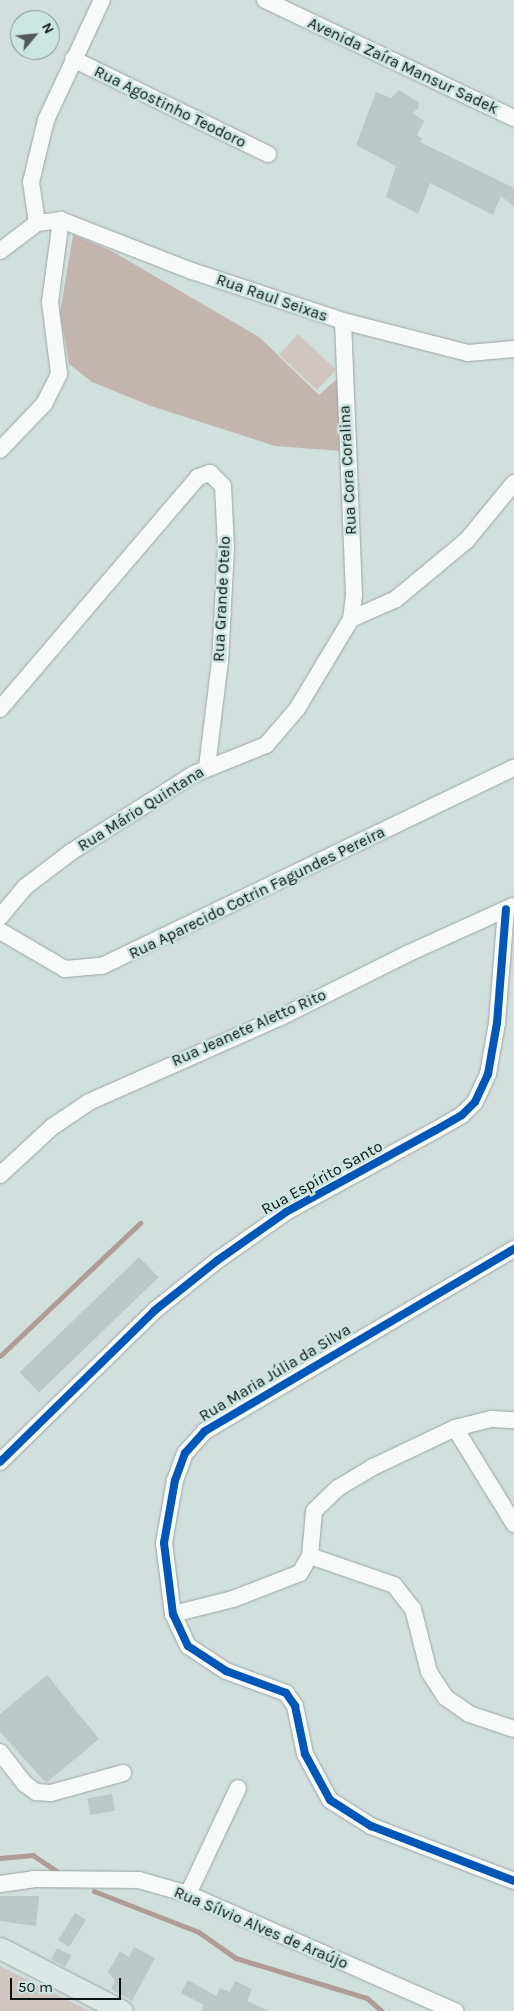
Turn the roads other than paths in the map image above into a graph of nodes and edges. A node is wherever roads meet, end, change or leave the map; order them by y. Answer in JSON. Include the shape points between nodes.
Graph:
{"nodes":[{"id":1,"x":102,"y":0,"type":"edge"},
{"id":2,"x":265,"y":0,"type":"edge"},
{"id":3,"x":73,"y":59,"type":"junction"},
{"id":4,"x":514,"y":118,"type":"edge"},
{"id":5,"x":268,"y":154,"type":"dead end"},
{"id":6,"x":61,"y":220,"type":"junction"},
{"id":7,"x":37,"y":222,"type":"junction"},
{"id":8,"x":0,"y":252,"type":"edge"},
{"id":9,"x":343,"y":322,"type":"junction"},
{"id":10,"x":514,"y":349,"type":"edge"},
{"id":11,"x":0,"y":450,"type":"edge"},
{"id":12,"x":514,"y":483,"type":"edge"},
{"id":13,"x":351,"y":619,"type":"junction"},
{"id":14,"x":0,"y":709,"type":"edge"},
{"id":15,"x":207,"y":767,"type":"junction"},
{"id":16,"x":514,"y":768,"type":"edge"},
{"id":17,"x":510,"y":908,"type":"edge"},
{"id":18,"x":0,"y":917,"type":"edge"},
{"id":19,"x":0,"y":931,"type":"edge"},
{"id":20,"x":0,"y":1175,"type":"edge"},
{"id":21,"x":514,"y":1249,"type":"edge"},
{"id":22,"x":514,"y":1420,"type":"edge"},
{"id":23,"x":455,"y":1428,"type":"junction"},
{"id":24,"x":0,"y":1462,"type":"edge"},
{"id":25,"x":514,"y":1524,"type":"edge"},
{"id":26,"x":310,"y":1556,"type":"junction"},
{"id":27,"x":173,"y":1614,"type":"junction"},
{"id":28,"x":514,"y":1729,"type":"edge"},
{"id":29,"x":0,"y":1752,"type":"edge"},
{"id":30,"x":123,"y":1773,"type":"dead end"},
{"id":31,"x":238,"y":1788,"type":"dead end"},
{"id":32,"x":514,"y":1881,"type":"edge"},
{"id":33,"x":0,"y":1884,"type":"edge"},
{"id":34,"x":188,"y":1894,"type":"junction"},
{"id":35,"x":0,"y":1948,"type":"edge"},
{"id":36,"x":122,"y":2011,"type":"edge"},
{"id":37,"x":455,"y":2011,"type":"edge"}],
"edges":[{"from":1,"to":3,"type":"street"},
{"from":2,"to":4,"type":"street","name":"Avenida Zaíra Mansur Sadek"},
{"from":3,"to":5,"type":"street","name":"Rua Agostinho Teodoro"},
{"from":3,"to":7,"type":"street","via":[[46,120],[31,182]]},
{"from":6,"to":7,"type":"street","name":"Rua Raul Seixas"},
{"from":6,"to":9,"type":"street","name":"Rua Raul Seixas","via":[[192,271]]},
{"from":6,"to":11,"type":"street","via":[[50,302],[59,374],[44,404]]},
{"from":7,"to":8,"type":"street"},
{"from":9,"to":10,"type":"street","name":"Rua Raul Seixas","via":[[468,353]]},
{"from":9,"to":13,"type":"street","name":"Rua Cora Coralina","via":[[354,595]]},
{"from":12,"to":13,"type":"street","via":[[467,540],[396,599]]},
{"from":13,"to":15,"type":"street","name":"Rua Mário Quintana","via":[[278,735],[258,751]]},
{"from":14,"to":15,"type":"street","name":"Rua Grande Otelo","via":[[198,477],[210,474],[223,486],[226,547],[220,661]]},
{"from":15,"to":18,"type":"street","name":"Rua Mário Quintana","via":[[42,872]]},
{"from":16,"to":19,"type":"street","name":"Rua Aparecido Cotrin Fagundes Pereira","via":[[102,966],[65,969]]},
{"from":17,"to":20,"type":"street","name":"Rua Jeanete Aletto Rito","via":[[280,1017],[89,1102],[52,1127]]},
{"from":17,"to":24,"type":"street","name":"Rua Espírito Santo","via":[[488,1074],[474,1102],[462,1115],[286,1212],[218,1260],[154,1311]]},
{"from":21,"to":27,"type":"street","name":"Rua Maria Júlia da Silva","via":[[243,1406],[193,1441],[168,1505],[164,1543]]},
{"from":22,"to":23,"type":"street","via":[[492,1419]]},
{"from":23,"to":25,"type":"street"},
{"from":23,"to":26,"type":"street","via":[[383,1461],[321,1502],[314,1511]]},
{"from":26,"to":27,"type":"street","via":[[300,1573],[233,1599]]},
{"from":26,"to":28,"type":"street","via":[[394,1585],[413,1609],[429,1672],[445,1697],[469,1714]]},
{"from":27,"to":32,"type":"street","name":"Rua Maria Júlia da Silva","via":[[188,1646],[200,1657],[226,1671],[281,1689],[291,1699],[305,1754],[330,1800],[371,1826]]},
{"from":29,"to":30,"type":"street","via":[[25,1784],[36,1792],[51,1793]]},
{"from":31,"to":34,"type":"street"},
{"from":33,"to":34,"type":"street","name":"Rua Sílvio Alves de Araújo","via":[[34,1879],[139,1880]]},
{"from":34,"to":37,"type":"street","name":"Rua Sílvio Alves de Araújo"},
{"from":35,"to":36,"type":"main road"}]}
